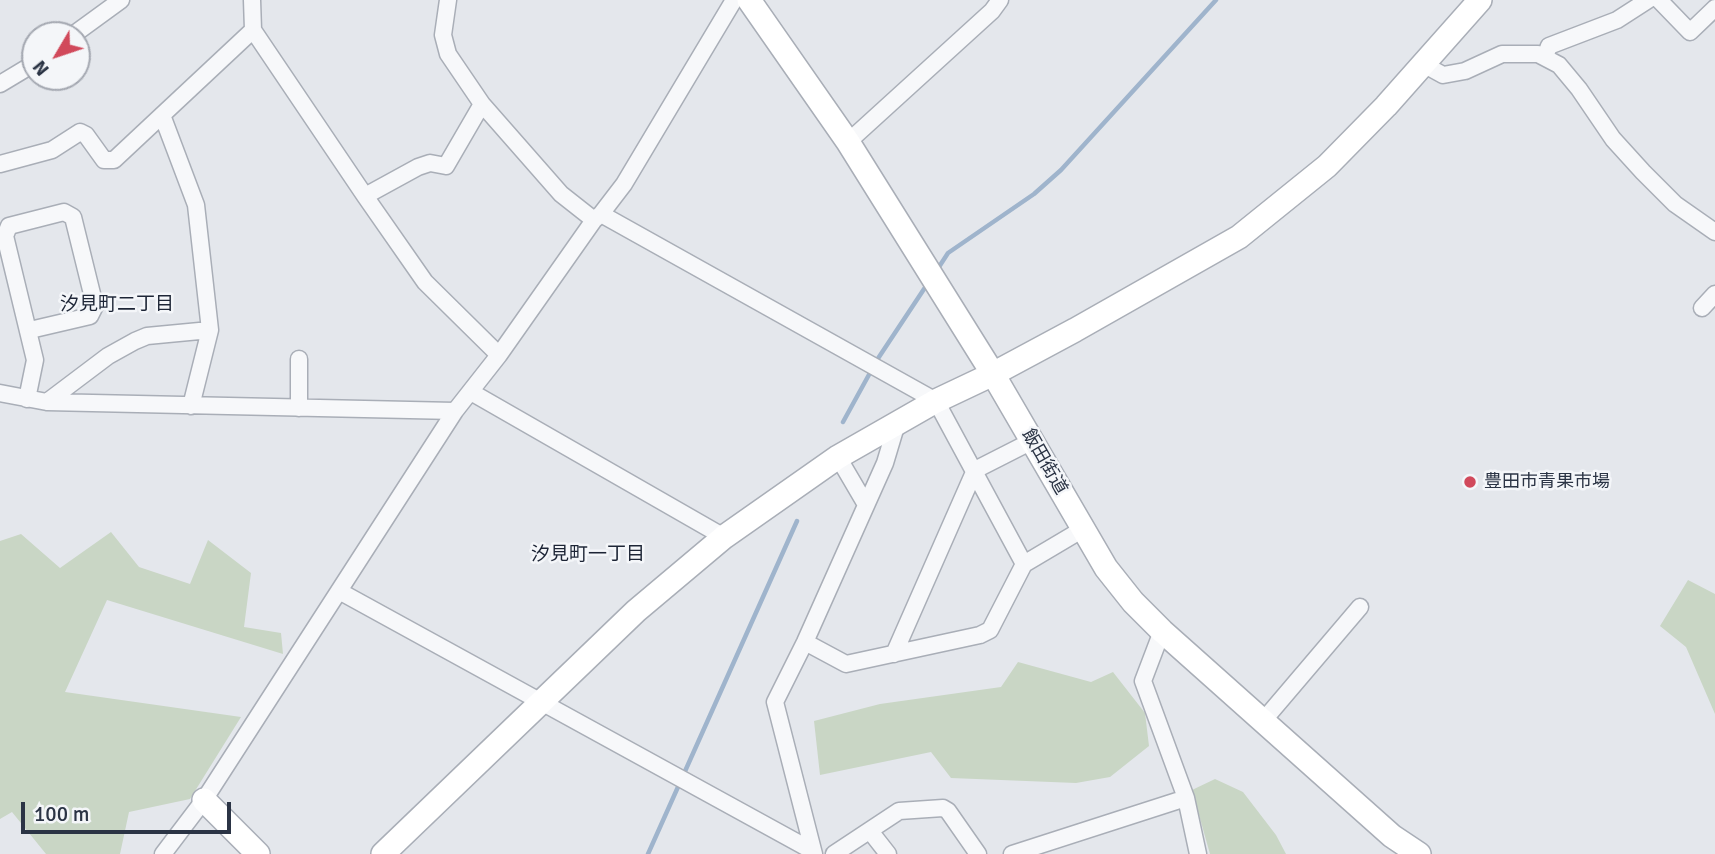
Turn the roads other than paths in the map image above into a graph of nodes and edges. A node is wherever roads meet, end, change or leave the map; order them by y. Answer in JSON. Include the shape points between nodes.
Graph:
{"nodes":[{"id":1,"x":121,"y":0,"type":"edge"},
{"id":2,"x":252,"y":0,"type":"edge"},
{"id":3,"x":734,"y":0,"type":"edge"},
{"id":4,"x":749,"y":0,"type":"edge"},
{"id":5,"x":1000,"y":0,"type":"edge"},
{"id":6,"x":1480,"y":0,"type":"edge"},
{"id":7,"x":1648,"y":0,"type":"edge"},
{"id":8,"x":1659,"y":0,"type":"edge"},
{"id":9,"x":445,"y":2,"type":"edge"},
{"id":10,"x":1715,"y":8,"type":"edge"},
{"id":11,"x":91,"y":22,"type":"edge"},
{"id":12,"x":253,"y":30,"type":"junction"},
{"id":13,"x":1545,"y":57,"type":"junction"},
{"id":14,"x":1423,"y":64,"type":"junction"},
{"id":15,"x":21,"y":72,"type":"edge"},
{"id":16,"x":0,"y":84,"type":"edge"},
{"id":17,"x":482,"y":104,"type":"junction"},
{"id":18,"x":162,"y":115,"type":"junction"},
{"id":19,"x":848,"y":142,"type":"junction"},
{"id":20,"x":0,"y":164,"type":"edge"},
{"id":21,"x":365,"y":196,"type":"junction"},
{"id":22,"x":597,"y":217,"type":"junction"},
{"id":23,"x":1715,"y":232,"type":"edge"},
{"id":24,"x":1715,"y":294,"type":"edge"},
{"id":25,"x":1702,"y":308,"type":"dead end"},
{"id":26,"x":30,"y":330,"type":"junction"},
{"id":27,"x":211,"y":330,"type":"junction"},
{"id":28,"x":499,"y":355,"type":"junction"},
{"id":29,"x":299,"y":359,"type":"dead end"},
{"id":30,"x":993,"y":374,"type":"junction"},
{"id":31,"x":0,"y":393,"type":"edge"},
{"id":32,"x":471,"y":393,"type":"junction"},
{"id":33,"x":27,"y":399,"type":"junction"},
{"id":34,"x":936,"y":401,"type":"junction"},
{"id":35,"x":47,"y":402,"type":"junction"},
{"id":36,"x":191,"y":406,"type":"junction"},
{"id":37,"x":299,"y":408,"type":"junction"},
{"id":38,"x":455,"y":411,"type":"junction"},
{"id":39,"x":897,"y":423,"type":"junction"},
{"id":40,"x":1032,"y":441,"type":"junction"},
{"id":41,"x":838,"y":457,"type":"junction"},
{"id":42,"x":975,"y":470,"type":"junction"},
{"id":43,"x":866,"y":503,"type":"junction"},
{"id":44,"x":1083,"y":529,"type":"junction"},
{"id":45,"x":724,"y":537,"type":"junction"},
{"id":46,"x":1024,"y":564,"type":"junction"},
{"id":47,"x":339,"y":591,"type":"junction"},
{"id":48,"x":1360,"y":607,"type":"dead end"},
{"id":49,"x":1162,"y":631,"type":"junction"},
{"id":50,"x":804,"y":642,"type":"junction"},
{"id":51,"x":894,"y":654,"type":"junction"},
{"id":52,"x":540,"y":701,"type":"junction"},
{"id":53,"x":1263,"y":721,"type":"junction"},
{"id":54,"x":1186,"y":798,"type":"junction"},
{"id":55,"x":204,"y":800,"type":"junction"},
{"id":56,"x":870,"y":831,"type":"junction"},
{"id":57,"x":812,"y":852,"type":"edge"},
{"id":58,"x":163,"y":854,"type":"edge"},
{"id":59,"x":258,"y":854,"type":"edge"},
{"id":60,"x":383,"y":854,"type":"edge"},
{"id":61,"x":834,"y":854,"type":"edge"},
{"id":62,"x":888,"y":854,"type":"edge"},
{"id":63,"x":978,"y":854,"type":"edge"},
{"id":64,"x":1012,"y":854,"type":"edge"},
{"id":65,"x":1198,"y":854,"type":"edge"},
{"id":66,"x":1419,"y":854,"type":"edge"}],
"edges":[{"from":1,"to":11,"type":"street"},
{"from":2,"to":12,"type":"street"},
{"from":3,"to":22,"type":"street","via":[[624,184]]},
{"from":4,"to":19,"type":"street","name":"飯田街道"},
{"from":5,"to":19,"type":"street"},
{"from":6,"to":14,"type":"street"},
{"from":7,"to":13,"type":"street","via":[[1617,20],[1549,46]]},
{"from":8,"to":10,"type":"street","via":[[1690,32]]},
{"from":9,"to":17,"type":"street","via":[[443,35],[448,54]]},
{"from":12,"to":18,"type":"street"},
{"from":12,"to":21,"type":"street"},
{"from":13,"to":14,"type":"street","via":[[1502,54],[1465,71],[1443,75]]},
{"from":13,"to":23,"type":"street","via":[[1566,73],[1643,172],[1675,204]]},
{"from":14,"to":30,"type":"street","via":[[1327,166],[1238,237]]},
{"from":15,"to":16,"type":"street"},
{"from":17,"to":21,"type":"street","via":[[446,166],[430,163],[418,167]]},
{"from":17,"to":22,"type":"street","via":[[561,194]]},
{"from":18,"to":20,"type":"street","via":[[114,160],[104,160],[80,132],[52,150]]},
{"from":18,"to":27,"type":"street","via":[[196,205]]},
{"from":19,"to":30,"type":"street","name":"飯田街道"},
{"from":21,"to":28,"type":"street","via":[[425,282]]},
{"from":22,"to":28,"type":"street"},
{"from":22,"to":34,"type":"street"},
{"from":24,"to":25,"type":"street"},
{"from":26,"to":26,"type":"street","via":[[5,236],[9,226],[64,212],[73,217],[95,306],[90,316]]},
{"from":26,"to":33,"type":"street","via":[[35,360]]},
{"from":27,"to":35,"type":"street","via":[[135,341]]},
{"from":27,"to":36,"type":"street"},
{"from":28,"to":32,"type":"street"},
{"from":29,"to":37,"type":"street"},
{"from":30,"to":34,"type":"street"},
{"from":30,"to":40,"type":"street","name":"飯田街道"},
{"from":31,"to":33,"type":"street"},
{"from":32,"to":38,"type":"street"},
{"from":32,"to":45,"type":"street"},
{"from":33,"to":35,"type":"street"},
{"from":34,"to":39,"type":"street"},
{"from":34,"to":42,"type":"street"},
{"from":35,"to":36,"type":"street"},
{"from":36,"to":37,"type":"street"},
{"from":37,"to":38,"type":"street"},
{"from":38,"to":47,"type":"street"},
{"from":39,"to":41,"type":"street"},
{"from":39,"to":43,"type":"street"},
{"from":40,"to":42,"type":"street"},
{"from":40,"to":44,"type":"street","name":"飯田街道"},
{"from":41,"to":43,"type":"street"},
{"from":41,"to":45,"type":"street"},
{"from":42,"to":46,"type":"street"},
{"from":42,"to":51,"type":"street"},
{"from":43,"to":50,"type":"street"},
{"from":44,"to":46,"type":"street"},
{"from":44,"to":49,"type":"street","name":"飯田街道","via":[[1106,568]]},
{"from":45,"to":52,"type":"street"},
{"from":46,"to":51,"type":"street","via":[[990,630]]},
{"from":47,"to":52,"type":"street"},
{"from":47,"to":55,"type":"street"},
{"from":48,"to":53,"type":"street"},
{"from":49,"to":53,"type":"street","name":"飯田街道"},
{"from":49,"to":54,"type":"street","via":[[1143,681]]},
{"from":50,"to":51,"type":"street","via":[[846,664]]},
{"from":50,"to":57,"type":"street","via":[[775,702]]},
{"from":52,"to":57,"type":"street"},
{"from":52,"to":60,"type":"street"},
{"from":53,"to":66,"type":"street","name":"飯田街道","via":[[1392,836]]},
{"from":54,"to":64,"type":"street"},
{"from":54,"to":65,"type":"street"},
{"from":55,"to":58,"type":"street"},
{"from":55,"to":59,"type":"street"},
{"from":56,"to":61,"type":"street"},
{"from":56,"to":62,"type":"street"},
{"from":56,"to":63,"type":"street","via":[[899,811],[943,808]]}]}
